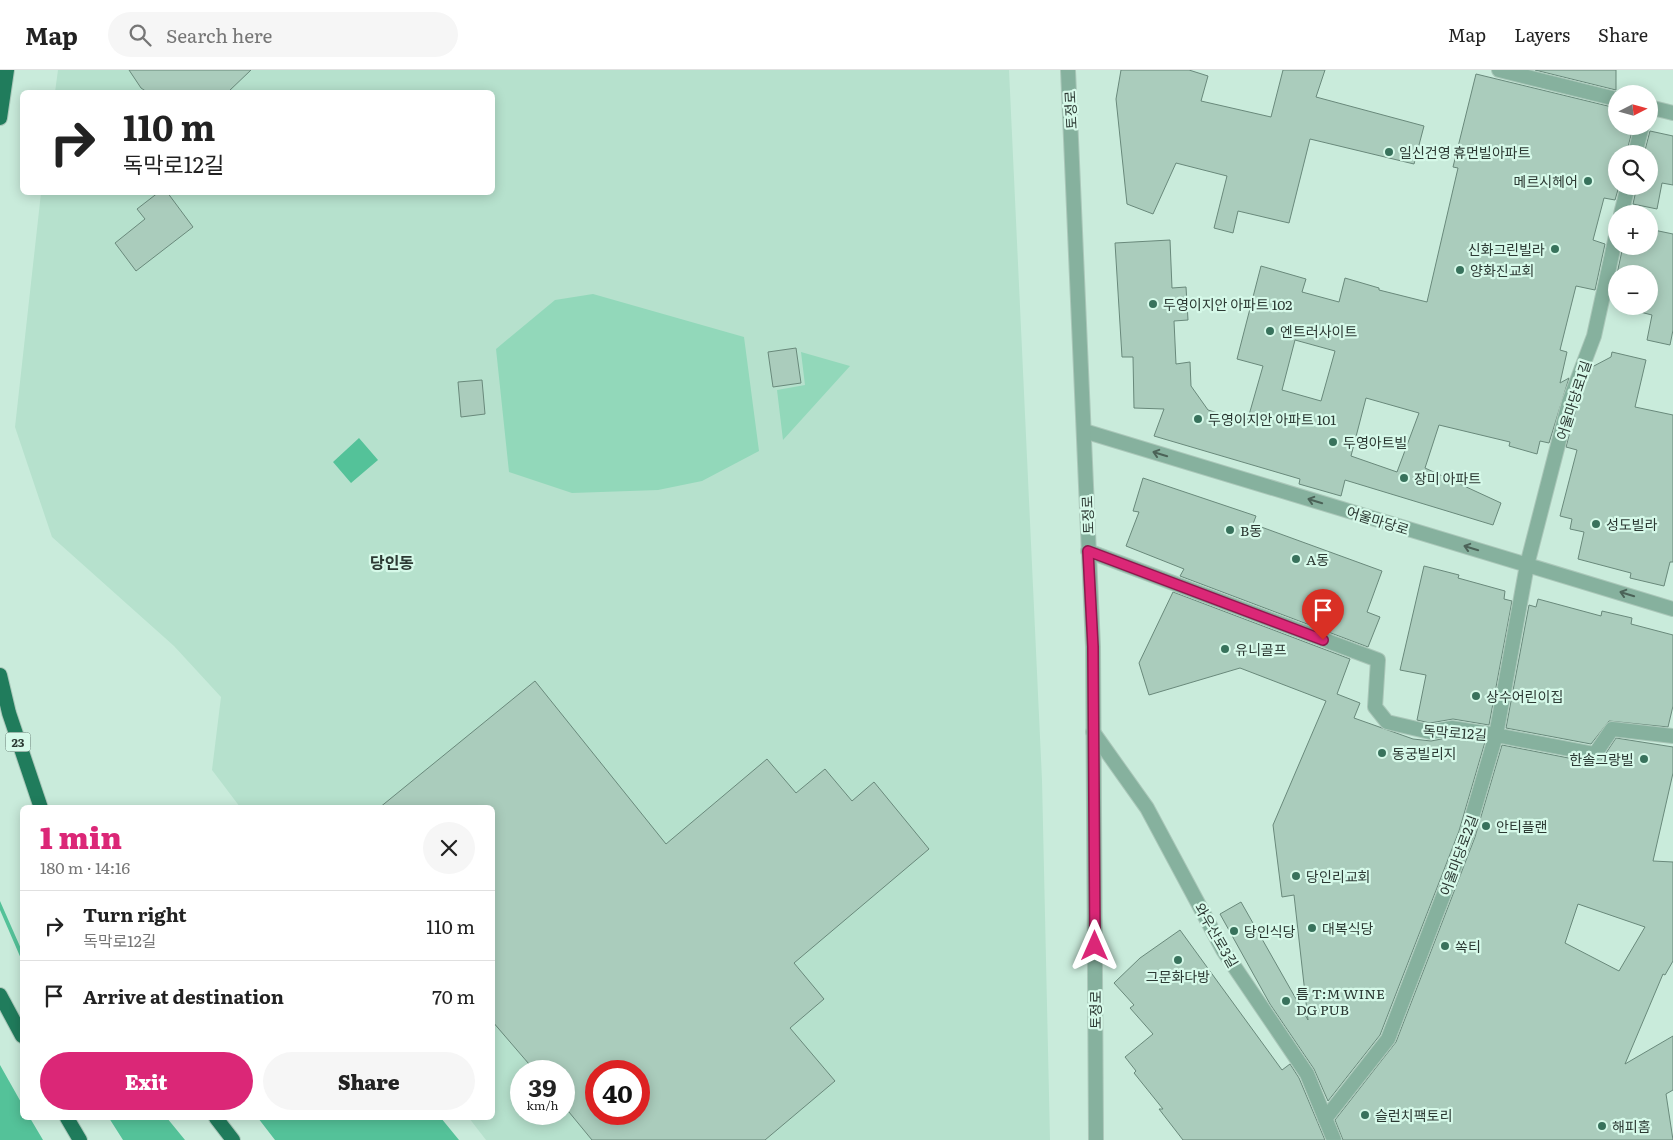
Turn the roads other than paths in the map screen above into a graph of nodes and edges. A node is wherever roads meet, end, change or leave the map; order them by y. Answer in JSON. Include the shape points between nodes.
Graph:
{"nodes":[{"id":1,"x":7,"y":70,"type":"edge"},
{"id":2,"x":1068,"y":70,"type":"edge"},
{"id":3,"x":1499,"y":70,"type":"edge"},
{"id":4,"x":1608,"y":97,"type":"edge"},
{"id":5,"x":1658,"y":109,"type":"edge"},
{"id":6,"x":1673,"y":113,"type":"edge"},
{"id":7,"x":0,"y":118,"type":"edge"},
{"id":8,"x":1612,"y":255,"type":"edge"},
{"id":9,"x":1084,"y":431,"type":"junction"},
{"id":10,"x":1088,"y":551,"type":"junction"},
{"id":11,"x":1527,"y":565,"type":"junction"},
{"id":12,"x":1673,"y":609,"type":"edge"},
{"id":13,"x":0,"y":676,"type":"edge"},
{"id":14,"x":1094,"y":732,"type":"junction"},
{"id":15,"x":1496,"y":734,"type":"junction"},
{"id":16,"x":1673,"y":736,"type":"edge"},
{"id":17,"x":40,"y":805,"type":"edge"},
{"id":18,"x":0,"y":995,"type":"edge"},
{"id":19,"x":20,"y":1032,"type":"edge"},
{"id":20,"x":1325,"y":1119,"type":"junction"},
{"id":21,"x":69,"y":1120,"type":"edge"},
{"id":22,"x":218,"y":1120,"type":"edge"},
{"id":23,"x":80,"y":1140,"type":"edge"},
{"id":24,"x":233,"y":1140,"type":"edge"},
{"id":25,"x":1096,"y":1140,"type":"edge"},
{"id":26,"x":1334,"y":1140,"type":"edge"}],
"edges":[{"from":1,"to":7,"type":"highway"},
{"from":2,"to":9,"type":"street","name":"토정로"},
{"from":3,"to":4,"type":"street"},
{"from":5,"to":6,"type":"street"},
{"from":8,"to":11,"type":"street","name":"어울마당로1길","via":[[1594,336],[1569,402]]},
{"from":9,"to":10,"type":"street","name":"토정로"},
{"from":11,"to":9,"type":"street","name":"어울마당로","one_way":true},
{"from":10,"to":14,"type":"street","name":"토정로"},
{"from":10,"to":15,"type":"street","name":"독막로12길","via":[[1378,660],[1375,707],[1387,722],[1430,732],[1452,728]]},
{"from":12,"to":11,"type":"street","name":"어울마당로","one_way":true},
{"from":11,"to":15,"type":"street","name":"어울마당로2길"},
{"from":13,"to":17,"type":"highway","number":"23"},
{"from":14,"to":20,"type":"street","name":"와우산로3길","via":[[1147,808],[1223,950],[1307,1074]]},
{"from":14,"to":25,"type":"street","name":"토정로"},
{"from":15,"to":16,"type":"street","name":"독막로12길","via":[[1596,754],[1612,729]]},
{"from":15,"to":20,"type":"street","name":"어울마당로2길","via":[[1467,834],[1388,1039]]},
{"from":18,"to":19,"type":"highway"},
{"from":20,"to":26,"type":"street","name":"와우산로3길"},
{"from":21,"to":23,"type":"highway"},
{"from":22,"to":24,"type":"highway"}]}
